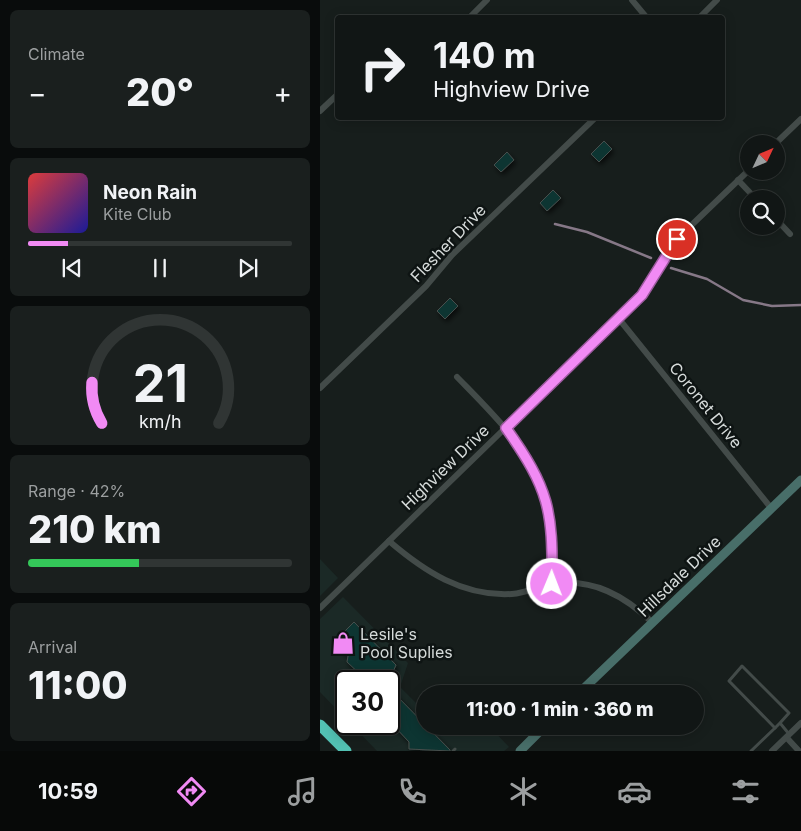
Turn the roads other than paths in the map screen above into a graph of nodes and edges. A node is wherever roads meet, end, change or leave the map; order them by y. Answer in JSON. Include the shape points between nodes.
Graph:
{"nodes":[{"id":1,"x":487,"y":0,"type":"edge"},
{"id":2,"x":632,"y":0,"type":"edge"},
{"id":3,"x":718,"y":0,"type":"edge"},
{"id":4,"x":472,"y":15,"type":"edge"},
{"id":5,"x":644,"y":15,"type":"edge"},
{"id":6,"x":702,"y":15,"type":"edge"},
{"id":7,"x":335,"y":97,"type":"edge"},
{"id":8,"x":320,"y":111,"type":"edge"},
{"id":9,"x":801,"y":119,"type":"edge"},
{"id":10,"x":593,"y":120,"type":"edge"},
{"id":11,"x":785,"y":135,"type":"edge"},
{"id":12,"x":738,"y":180,"type":"joint"},
{"id":13,"x":747,"y":190,"type":"edge"},
{"id":14,"x":785,"y":229,"type":"edge"},
{"id":15,"x":790,"y":234,"type":"dead end"},
{"id":16,"x":618,"y":319,"type":"junction"},
{"id":17,"x":458,"y":377,"type":"dead end"},
{"id":18,"x":320,"y":388,"type":"edge"},
{"id":19,"x":506,"y":428,"type":"junction"},
{"id":20,"x":801,"y":480,"type":"edge"},
{"id":21,"x":771,"y":508,"type":"junction"},
{"id":22,"x":389,"y":541,"type":"junction"},
{"id":23,"x":552,"y":584,"type":"junction"},
{"id":24,"x":320,"y":608,"type":"edge"},
{"id":25,"x":653,"y":622,"type":"junction"},
{"id":26,"x":587,"y":685,"type":"edge"},
{"id":27,"x":801,"y":723,"type":"edge"},
{"id":28,"x":780,"y":724,"type":"junction"},
{"id":29,"x":320,"y":725,"type":"edge"},
{"id":30,"x":774,"y":728,"type":"junction"},
{"id":31,"x":536,"y":735,"type":"edge"},
{"id":32,"x":788,"y":736,"type":"junction"},
{"id":33,"x":346,"y":751,"type":"edge"},
{"id":34,"x":520,"y":751,"type":"edge"},
{"id":35,"x":751,"y":751,"type":"edge"},
{"id":36,"x":772,"y":751,"type":"edge"},
{"id":37,"x":799,"y":751,"type":"edge"}],
"edges":[{"from":1,"to":4,"type":"street"},
{"from":2,"to":5,"type":"street"},
{"from":3,"to":6,"type":"street"},
{"from":7,"to":8,"type":"street"},
{"from":9,"to":11,"type":"street"},
{"from":10,"to":18,"type":"street","name":"Flesher Drive"},
{"from":12,"to":13,"type":"street"},
{"from":12,"to":16,"type":"street","name":"Highview Drive","via":[[677,239],[642,295]]},
{"from":14,"to":15,"type":"street"},
{"from":16,"to":19,"type":"street","name":"Highview Drive"},
{"from":16,"to":21,"type":"street","name":"Coronet Drive"},
{"from":17,"to":19,"type":"street"},
{"from":19,"to":22,"type":"street","name":"Highview Drive"},
{"from":19,"to":23,"type":"street","via":[[546,494],[552,527]]},
{"from":20,"to":21,"type":"street","name":"Hillsdale Drive"},
{"from":21,"to":25,"type":"street","name":"Hillsdale Drive"},
{"from":22,"to":23,"type":"street","via":[[414,563],[462,587],[511,594]]},
{"from":22,"to":24,"type":"street","name":"Highview Drive"},
{"from":23,"to":25,"type":"street","via":[[600,587],[634,605]]},
{"from":25,"to":26,"type":"street","name":"Hillsdale Drive"},
{"from":27,"to":32,"type":"street"},
{"from":28,"to":30,"type":"lane"},
{"from":28,"to":30,"type":"lane","via":[[789,713],[742,666],[729,681]]},
{"from":28,"to":32,"type":"lane"},
{"from":29,"to":33,"type":"highway"},
{"from":30,"to":35,"type":"lane"},
{"from":31,"to":34,"type":"street"},
{"from":32,"to":36,"type":"street"},
{"from":32,"to":37,"type":"street"}]}
